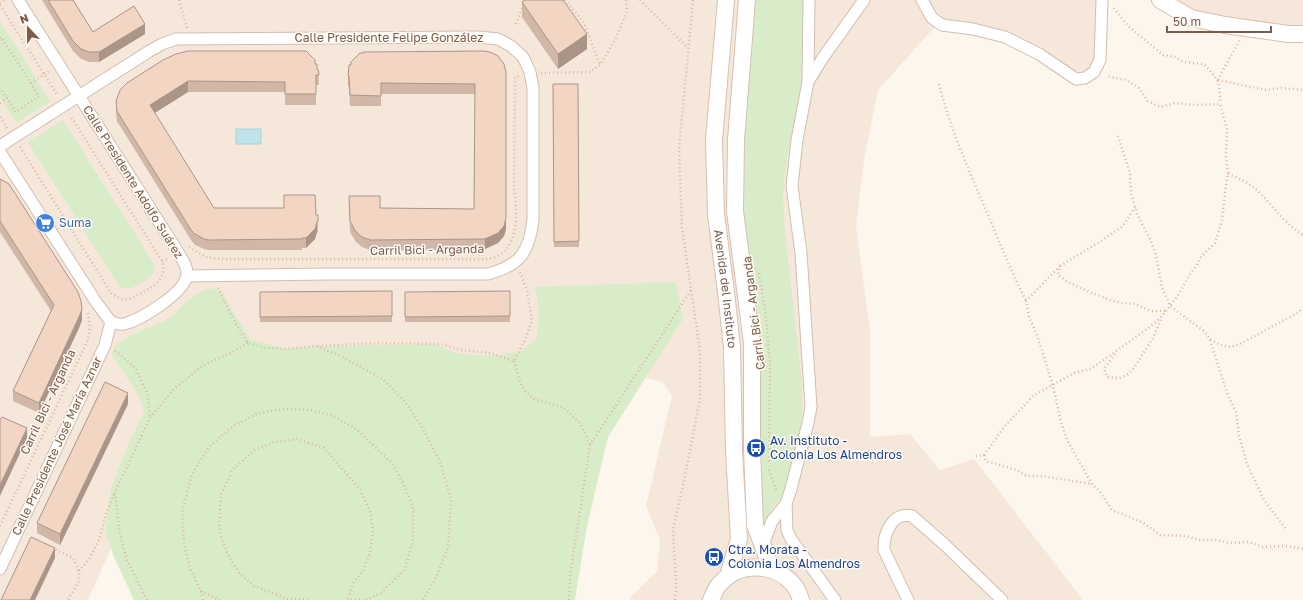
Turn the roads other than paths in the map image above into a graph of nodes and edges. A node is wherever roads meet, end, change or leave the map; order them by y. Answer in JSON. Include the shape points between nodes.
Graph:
{"nodes":[{"id":1,"x":18,"y":0,"type":"edge"},
{"id":2,"x":726,"y":0,"type":"edge"},
{"id":3,"x":747,"y":0,"type":"edge"},
{"id":4,"x":809,"y":0,"type":"edge"},
{"id":5,"x":864,"y":0,"type":"edge"},
{"id":6,"x":922,"y":0,"type":"edge"},
{"id":7,"x":1160,"y":0,"type":"edge"},
{"id":8,"x":1107,"y":3,"type":"edge"},
{"id":9,"x":1303,"y":34,"type":"edge"},
{"id":10,"x":808,"y":82,"type":"junction"},
{"id":11,"x":78,"y":95,"type":"junction"},
{"id":12,"x":0,"y":146,"type":"edge"},
{"id":13,"x":0,"y":152,"type":"edge"},
{"id":14,"x":187,"y":276,"type":"junction"},
{"id":15,"x":111,"y":322,"type":"junction"},
{"id":16,"x":786,"y":504,"type":"junction"},
{"id":17,"x":763,"y":545,"type":"junction"},
{"id":18,"x":0,"y":568,"type":"edge"},
{"id":19,"x":772,"y":570,"type":"junction"},
{"id":20,"x":728,"y":576,"type":"junction"},
{"id":21,"x":711,"y":600,"type":"edge"},
{"id":22,"x":801,"y":600,"type":"edge"},
{"id":23,"x":835,"y":600,"type":"edge"},
{"id":24,"x":908,"y":600,"type":"edge"},
{"id":25,"x":1002,"y":600,"type":"edge"}],
"edges":[{"from":1,"to":11,"type":"street","name":"Calle Presidente Adolfo Suárez"},
{"from":2,"to":20,"type":"main road","name":"Avenida del Instituto","via":[[714,140],[716,214],[732,347],[739,539]]},
{"from":3,"to":17,"type":"main road","name":"Avenida del Instituto","via":[[736,140],[735,211],[752,343],[755,525]]},
{"from":4,"to":10,"type":"street"},
{"from":5,"to":10,"type":"street"},
{"from":6,"to":8,"type":"street","via":[[932,18],[942,25],[973,29],[1005,38],[1040,54],[1076,79],[1085,78],[1094,72],[1100,60]]},
{"from":7,"to":9,"type":"main road","via":[[1191,18],[1249,29]]},
{"from":10,"to":16,"type":"street","via":[[797,140],[792,186],[801,253],[811,407]]},
{"from":11,"to":12,"type":"street","name":"Calle Presidente Felipe González"},
{"from":11,"to":14,"type":"street","name":"Calle Presidente Adolfo Suárez","via":[[178,252]]},
{"from":11,"to":14,"type":"street","name":"Calle Presidente Felipe González","via":[[162,44],[176,39],[479,37],[498,39],[523,57],[530,72],[532,88],[533,220],[531,238],[526,250],[503,270],[488,274]]},
{"from":13,"to":15,"type":"street"},
{"from":14,"to":15,"type":"street","via":[[175,295],[157,307],[133,321],[122,324]]},
{"from":15,"to":18,"type":"street","name":"Calle Presidente José María Aznar","via":[[105,345]]},
{"from":16,"to":17,"type":"street","via":[[772,521]]},
{"from":16,"to":23,"type":"street","via":[[787,530],[791,539]]},
{"from":17,"to":19,"type":"main road","name":"Avenida del Instituto"},
{"from":19,"to":20,"type":"main road","via":[[748,568]]},
{"from":19,"to":22,"type":"main road","via":[[786,578],[796,589]]},
{"from":20,"to":21,"type":"main road","via":[[718,586]]},
{"from":24,"to":25,"type":"street","via":[[884,550],[890,526],[898,517],[905,514],[912,516],[944,544]]}]}
